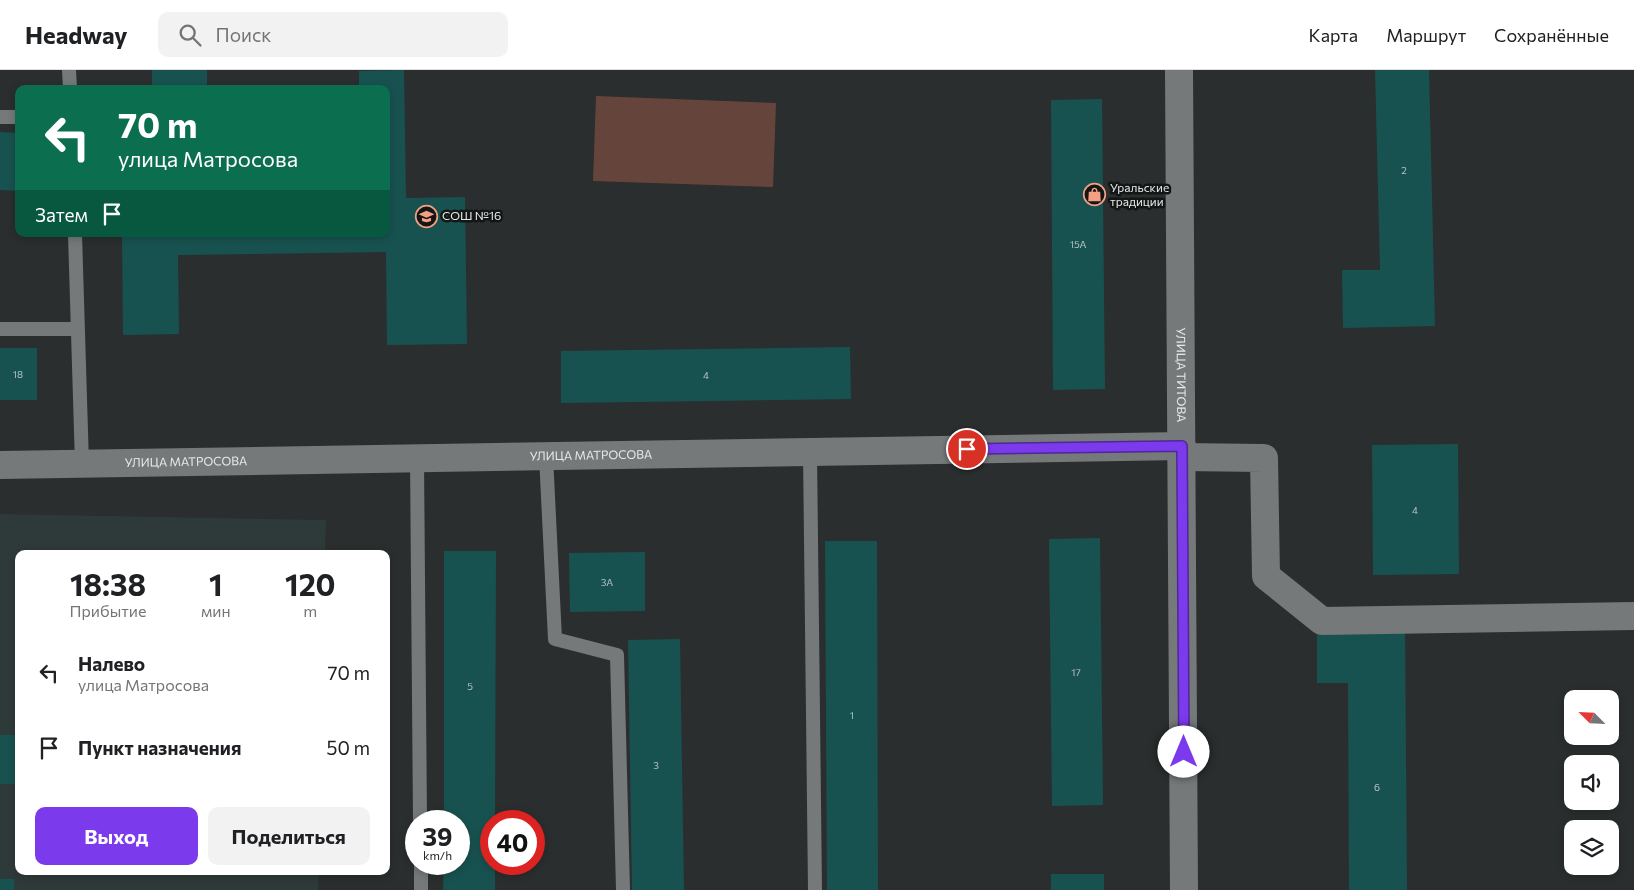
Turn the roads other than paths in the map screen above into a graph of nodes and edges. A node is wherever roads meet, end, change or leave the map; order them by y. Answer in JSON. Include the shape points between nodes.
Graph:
{"nodes":[{"id":1,"x":69,"y":70,"type":"edge"},
{"id":2,"x":1180,"y":70,"type":"edge"},
{"id":3,"x":70,"y":85,"type":"edge"},
{"id":4,"x":0,"y":117,"type":"edge"},
{"id":5,"x":15,"y":117,"type":"edge"},
{"id":6,"x":75,"y":237,"type":"edge"},
{"id":7,"x":0,"y":329,"type":"edge"},
{"id":8,"x":78,"y":329,"type":"junction"},
{"id":9,"x":810,"y":452,"type":"junction"},
{"id":10,"x":1182,"y":452,"type":"junction"},
{"id":11,"x":546,"y":456,"type":"junction"},
{"id":12,"x":417,"y":458,"type":"junction"},
{"id":13,"x":82,"y":464,"type":"junction"},
{"id":14,"x":0,"y":465,"type":"edge"},
{"id":15,"x":1634,"y":616,"type":"edge"},
{"id":16,"x":420,"y":810,"type":"edge"},
{"id":17,"x":420,"y":875,"type":"edge"},
{"id":18,"x":421,"y":890,"type":"edge"},
{"id":19,"x":622,"y":890,"type":"edge"},
{"id":20,"x":815,"y":890,"type":"edge"},
{"id":21,"x":1184,"y":890,"type":"edge"}],
"edges":[{"from":1,"to":3,"type":"lane"},
{"from":2,"to":10,"type":"street","name":"УЛИЦА ТИТОВА"},
{"from":4,"to":5,"type":"lane"},
{"from":6,"to":8,"type":"lane"},
{"from":7,"to":8,"type":"lane"},
{"from":8,"to":13,"type":"lane"},
{"from":9,"to":10,"type":"street","name":"УЛИЦА МАТРОСОВА"},
{"from":9,"to":11,"type":"street","name":"УЛИЦА МАТРОСОВА"},
{"from":9,"to":20,"type":"lane"},
{"from":10,"to":15,"type":"street","name":"УЛИЦА МАТРОСОВА","via":[[1264,458],[1266,576],[1322,621]]},
{"from":10,"to":21,"type":"street","name":"УЛИЦА ТИТОВА"},
{"from":11,"to":12,"type":"street","name":"УЛИЦА МАТРОСОВА"},
{"from":11,"to":19,"type":"lane","via":[[555,639],[617,655]]},
{"from":12,"to":13,"type":"street","name":"УЛИЦА МАТРОСОВА"},
{"from":12,"to":16,"type":"lane"},
{"from":13,"to":14,"type":"street","name":"УЛИЦА МАТРОСОВА"},
{"from":17,"to":18,"type":"lane"}]}
